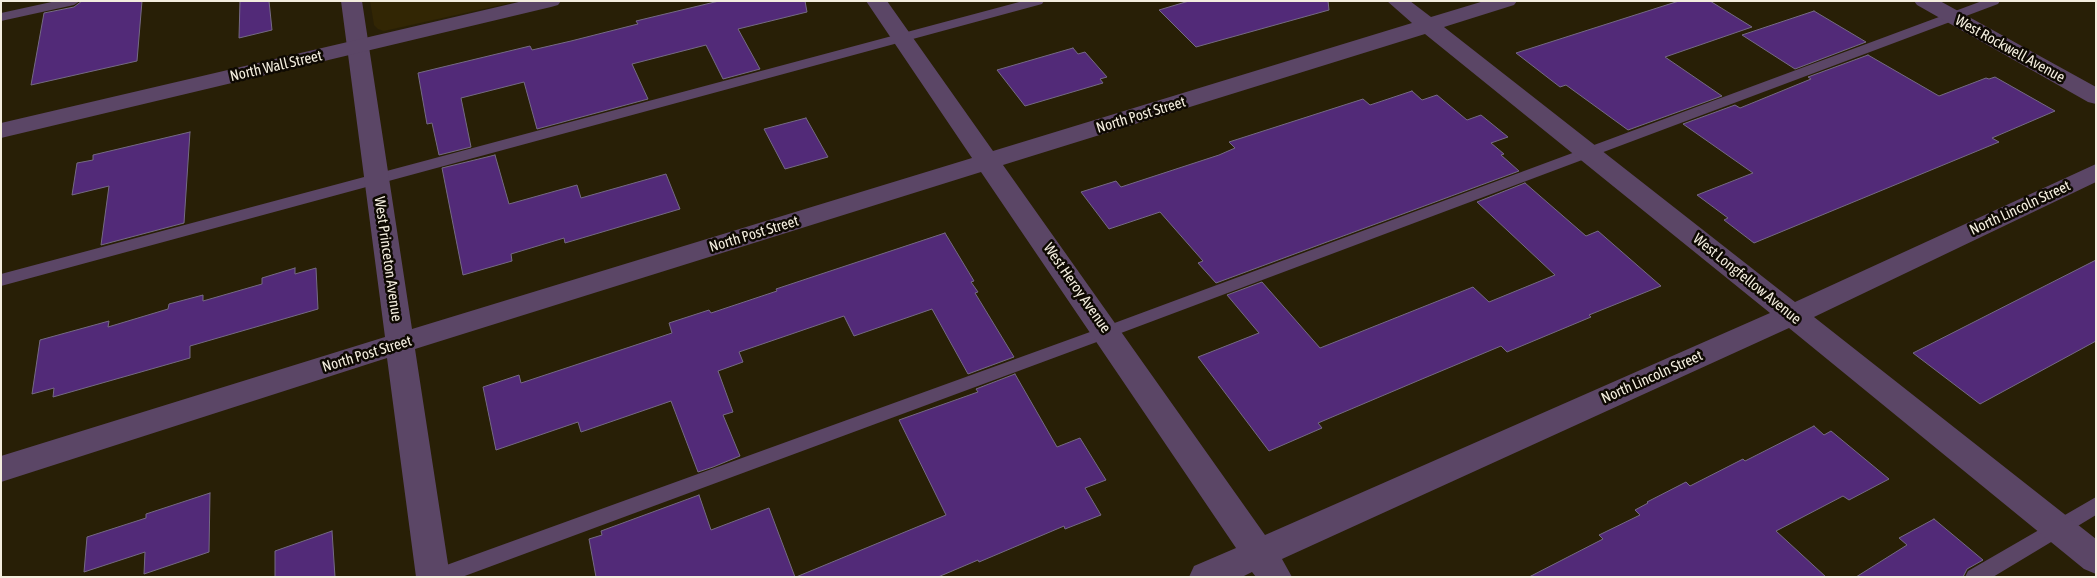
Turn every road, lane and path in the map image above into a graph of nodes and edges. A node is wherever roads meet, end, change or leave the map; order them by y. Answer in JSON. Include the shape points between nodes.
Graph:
{"nodes":[{"id":1,"x":74,"y":1,"type":"edge"},
{"id":2,"x":351,"y":1,"type":"edge"},
{"id":3,"x":551,"y":1,"type":"edge"},
{"id":4,"x":876,"y":1,"type":"edge"},
{"id":5,"x":1038,"y":1,"type":"edge"},
{"id":6,"x":1397,"y":1,"type":"edge"},
{"id":7,"x":1507,"y":1,"type":"edge"},
{"id":8,"x":1924,"y":1,"type":"edge"},
{"id":9,"x":1994,"y":1,"type":"edge"},
{"id":10,"x":1,"y":17,"type":"edge"},
{"id":11,"x":1952,"y":17,"type":"junction"},
{"id":12,"x":1428,"y":26,"type":"junction"},
{"id":13,"x":902,"y":38,"type":"junction"},
{"id":14,"x":358,"y":46,"type":"junction"},
{"id":15,"x":2096,"y":97,"type":"edge"},
{"id":16,"x":1,"y":131,"type":"edge"},
{"id":17,"x":1590,"y":153,"type":"junction"},
{"id":18,"x":989,"y":162,"type":"junction"},
{"id":19,"x":2096,"y":172,"type":"edge"},
{"id":20,"x":377,"y":180,"type":"junction"},
{"id":21,"x":1,"y":280,"type":"edge"},
{"id":22,"x":1792,"y":315,"type":"junction"},
{"id":23,"x":1107,"y":332,"type":"junction"},
{"id":24,"x":401,"y":343,"type":"junction"},
{"id":25,"x":1,"y":469,"type":"edge"},
{"id":26,"x":2096,"y":505,"type":"edge"},
{"id":27,"x":2056,"y":527,"type":"junction"},
{"id":28,"x":1258,"y":553,"type":"junction"},
{"id":29,"x":2096,"y":559,"type":"edge"},
{"id":30,"x":433,"y":577,"type":"edge"},
{"id":31,"x":437,"y":577,"type":"edge"},
{"id":32,"x":1206,"y":577,"type":"edge"},
{"id":33,"x":1275,"y":577,"type":"edge"},
{"id":34,"x":1975,"y":577,"type":"edge"}],
"edges":[{"from":1,"to":10,"type":"lane"},
{"from":2,"to":14,"type":"street","name":"West Princeton Avenue"},
{"from":3,"to":14,"type":"street","name":"North Wall Street"},
{"from":4,"to":13,"type":"street","name":"West Heroy Avenue"},
{"from":5,"to":13,"type":"lane"},
{"from":6,"to":12,"type":"street","name":"West Longfellow Avenue"},
{"from":7,"to":12,"type":"street","name":"North Post Street"},
{"from":8,"to":11,"type":"street","name":"West Rockwell Avenue"},
{"from":9,"to":11,"type":"lane"},
{"from":11,"to":15,"type":"street","name":"West Rockwell Avenue"},
{"from":11,"to":17,"type":"lane"},
{"from":12,"to":17,"type":"street","name":"West Longfellow Avenue"},
{"from":12,"to":18,"type":"street","name":"North Post Street"},
{"from":13,"to":18,"type":"street","name":"West Heroy Avenue"},
{"from":13,"to":20,"type":"lane"},
{"from":14,"to":16,"type":"street","name":"North Wall Street"},
{"from":14,"to":20,"type":"street","name":"West Princeton Avenue"},
{"from":17,"to":22,"type":"street","name":"West Longfellow Avenue"},
{"from":17,"to":23,"type":"lane"},
{"from":18,"to":23,"type":"street","name":"West Heroy Avenue"},
{"from":18,"to":24,"type":"street","name":"North Post Street"},
{"from":19,"to":22,"type":"street","name":"North Lincoln Street"},
{"from":20,"to":21,"type":"lane"},
{"from":20,"to":24,"type":"street","name":"West Princeton Avenue"},
{"from":22,"to":27,"type":"street","name":"West Longfellow Avenue"},
{"from":22,"to":28,"type":"street","name":"North Lincoln Street"},
{"from":23,"to":28,"type":"street","name":"West Heroy Avenue"},
{"from":23,"to":31,"type":"lane"},
{"from":24,"to":25,"type":"street","name":"North Post Street"},
{"from":24,"to":30,"type":"street","name":"West Princeton Avenue"},
{"from":26,"to":27,"type":"lane"},
{"from":27,"to":29,"type":"street","name":"West Longfellow Avenue"},
{"from":27,"to":34,"type":"lane"},
{"from":28,"to":32,"type":"street","name":"North Lincoln Street"},
{"from":28,"to":33,"type":"street","name":"West Heroy Avenue"}]}
